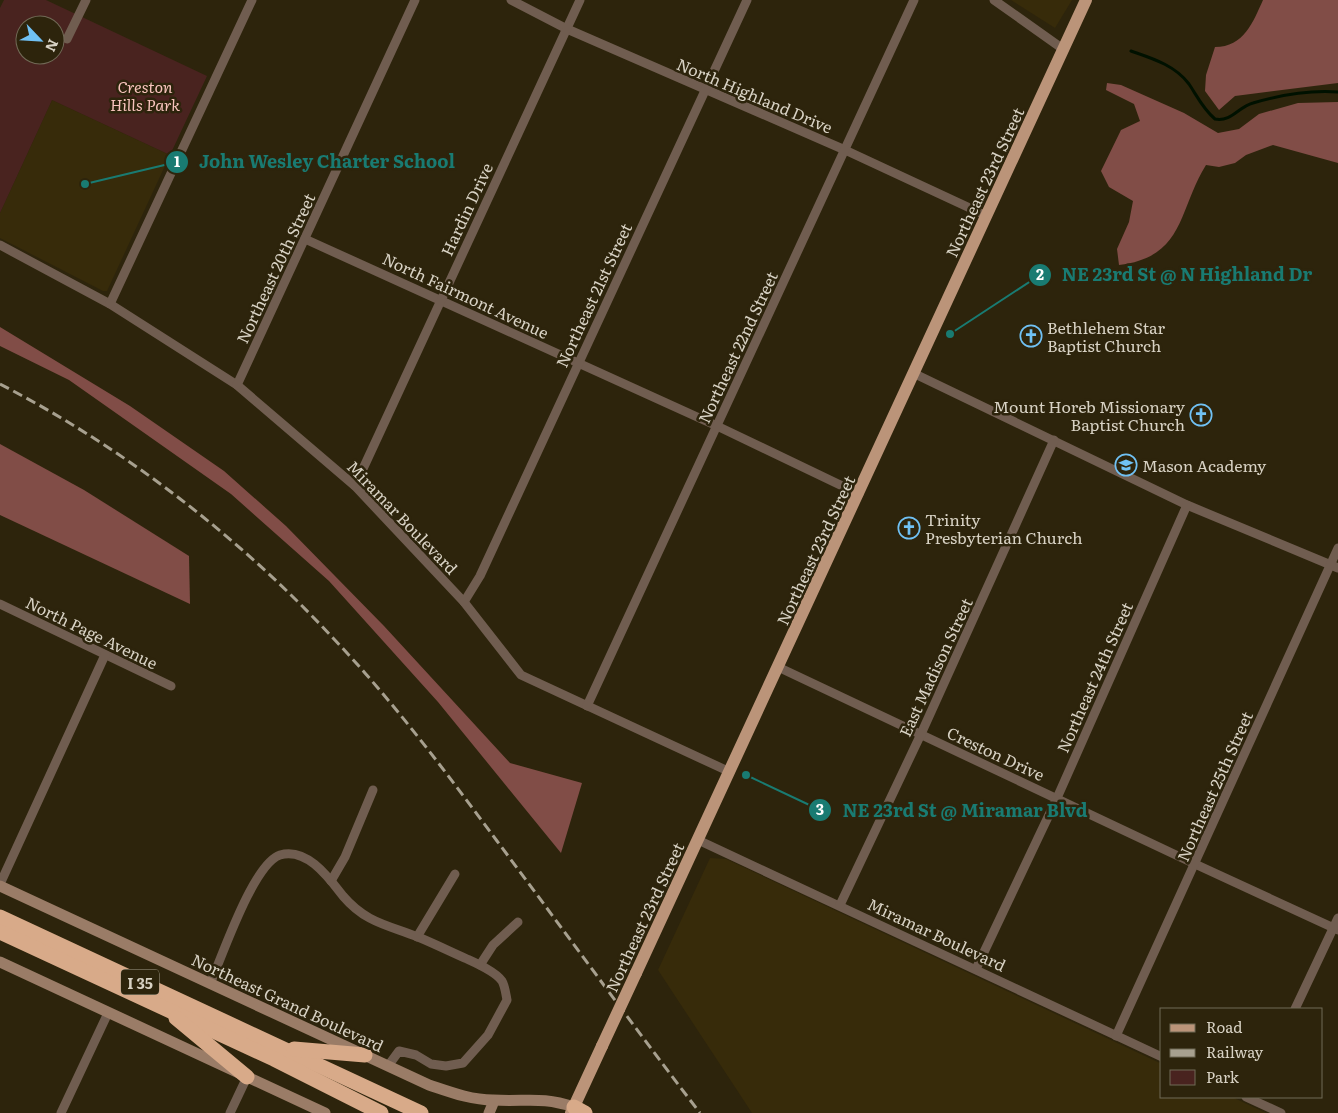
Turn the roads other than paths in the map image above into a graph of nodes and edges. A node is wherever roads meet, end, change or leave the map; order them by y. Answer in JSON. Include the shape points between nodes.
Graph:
{"nodes":[{"id":1,"x":86,"y":0,"type":"edge"},
{"id":2,"x":252,"y":0,"type":"edge"},
{"id":3,"x":415,"y":0,"type":"edge"},
{"id":4,"x":511,"y":0,"type":"edge"},
{"id":5,"x":580,"y":0,"type":"edge"},
{"id":6,"x":747,"y":0,"type":"edge"},
{"id":7,"x":914,"y":0,"type":"edge"},
{"id":8,"x":994,"y":0,"type":"edge"},
{"id":9,"x":1086,"y":0,"type":"edge"},
{"id":10,"x":567,"y":29,"type":"junction"},
{"id":11,"x":67,"y":40,"type":"dead end"},
{"id":12,"x":1063,"y":49,"type":"junction"},
{"id":13,"x":705,"y":90,"type":"junction"},
{"id":14,"x":845,"y":150,"type":"junction"},
{"id":15,"x":987,"y":216,"type":"junction"},
{"id":16,"x":305,"y":239,"type":"junction"},
{"id":17,"x":0,"y":245,"type":"edge"},
{"id":18,"x":441,"y":299,"type":"junction"},
{"id":19,"x":110,"y":304,"type":"junction"},
{"id":20,"x":577,"y":363,"type":"junction"},
{"id":21,"x":913,"y":374,"type":"junction"},
{"id":22,"x":237,"y":385,"type":"junction"},
{"id":23,"x":717,"y":426,"type":"junction"},
{"id":24,"x":1054,"y":440,"type":"junction"},
{"id":25,"x":355,"y":486,"type":"junction"},
{"id":26,"x":859,"y":494,"type":"junction"},
{"id":27,"x":1187,"y":505,"type":"junction"},
{"id":28,"x":1338,"y":548,"type":"edge"},
{"id":29,"x":1334,"y":566,"type":"edge"},
{"id":30,"x":464,"y":602,"type":"junction"},
{"id":31,"x":0,"y":604,"type":"edge"},
{"id":32,"x":105,"y":655,"type":"junction"},
{"id":33,"x":778,"y":666,"type":"junction"},
{"id":34,"x":171,"y":686,"type":"dead end"},
{"id":35,"x":587,"y":706,"type":"junction"},
{"id":36,"x":921,"y":734,"type":"junction"},
{"id":37,"x":730,"y":772,"type":"junction"},
{"id":38,"x":373,"y":790,"type":"dead end"},
{"id":39,"x":1057,"y":798,"type":"junction"},
{"id":40,"x":698,"y":840,"type":"junction"},
{"id":41,"x":1195,"y":864,"type":"junction"},
{"id":42,"x":455,"y":874,"type":"dead end"},
{"id":43,"x":332,"y":881,"type":"junction"},
{"id":44,"x":0,"y":885,"type":"edge"},
{"id":45,"x":840,"y":904,"type":"junction"},
{"id":46,"x":0,"y":917,"type":"edge"},
{"id":47,"x":1338,"y":918,"type":"edge"},
{"id":48,"x":518,"y":922,"type":"dead end"},
{"id":49,"x":1336,"y":929,"type":"edge"},
{"id":50,"x":0,"y":932,"type":"edge"},
{"id":51,"x":417,"y":936,"type":"junction"},
{"id":52,"x":0,"y":962,"type":"edge"},
{"id":53,"x":480,"y":965,"type":"junction"},
{"id":54,"x":976,"y":969,"type":"junction"},
{"id":55,"x":210,"y":984,"type":"junction"},
{"id":56,"x":161,"y":1006,"type":"junction"},
{"id":57,"x":1296,"y":1008,"type":"edge"},
{"id":58,"x":108,"y":1013,"type":"junction"},
{"id":59,"x":1116,"y":1036,"type":"junction"},
{"id":60,"x":280,"y":1047,"type":"junction"},
{"id":61,"x":365,"y":1055,"type":"junction"},
{"id":62,"x":1160,"y":1056,"type":"edge"},
{"id":63,"x":388,"y":1066,"type":"junction"},
{"id":64,"x":247,"y":1078,"type":"junction"},
{"id":65,"x":1251,"y":1098,"type":"edge"},
{"id":66,"x":494,"y":1100,"type":"junction"},
{"id":67,"x":577,"y":1111,"type":"edge"},
{"id":68,"x":61,"y":1113,"type":"edge"},
{"id":69,"x":230,"y":1113,"type":"edge"},
{"id":70,"x":325,"y":1113,"type":"edge"},
{"id":71,"x":381,"y":1113,"type":"edge"},
{"id":72,"x":421,"y":1113,"type":"edge"},
{"id":73,"x":489,"y":1113,"type":"edge"},
{"id":74,"x":1281,"y":1113,"type":"edge"}],
"edges":[{"from":1,"to":11,"type":"street"},
{"from":2,"to":19,"type":"street"},
{"from":3,"to":16,"type":"street","name":"Northeast 20th Street"},
{"from":4,"to":10,"type":"street","name":"North Highland Drive"},
{"from":5,"to":10,"type":"street","name":"Hardin Drive"},
{"from":6,"to":13,"type":"street","name":"Northeast 21st Street"},
{"from":7,"to":14,"type":"street","name":"Northeast 22nd Street"},
{"from":8,"to":12,"type":"street"},
{"from":9,"to":12,"type":"main road","name":"Northeast 23rd Street"},
{"from":10,"to":13,"type":"street","name":"North Highland Drive"},
{"from":10,"to":18,"type":"street","name":"Hardin Drive"},
{"from":12,"to":15,"type":"main road","name":"Northeast 23rd Street"},
{"from":13,"to":14,"type":"street","name":"North Highland Drive"},
{"from":13,"to":20,"type":"street","name":"Northeast 21st Street"},
{"from":14,"to":15,"type":"street","name":"North Highland Drive"},
{"from":14,"to":23,"type":"street","name":"Northeast 22nd Street"},
{"from":15,"to":21,"type":"main road","name":"Northeast 23rd Street"},
{"from":16,"to":18,"type":"street","name":"North Fairmont Avenue"},
{"from":16,"to":22,"type":"street","name":"Northeast 20th Street"},
{"from":17,"to":19,"type":"street","name":"Miramar Boulevard"},
{"from":18,"to":20,"type":"street","name":"North Fairmont Avenue"},
{"from":18,"to":25,"type":"street","name":"Hardin Drive"},
{"from":19,"to":22,"type":"street","name":"Miramar Boulevard"},
{"from":20,"to":23,"type":"street","name":"North Fairmont Avenue"},
{"from":20,"to":30,"type":"street","name":"Northeast 21st Street","via":[[480,576]]},
{"from":21,"to":24,"type":"street"},
{"from":21,"to":26,"type":"main road","name":"Northeast 23rd Street"},
{"from":22,"to":25,"type":"street","name":"Miramar Boulevard"},
{"from":23,"to":26,"type":"street","name":"North Fairmont Avenue"},
{"from":23,"to":35,"type":"street","name":"Northeast 22nd Street"},
{"from":24,"to":27,"type":"street"},
{"from":24,"to":36,"type":"street","name":"East Madison Street"},
{"from":25,"to":30,"type":"street","name":"Miramar Boulevard"},
{"from":26,"to":33,"type":"main road","name":"Northeast 23rd Street"},
{"from":27,"to":29,"type":"street"},
{"from":27,"to":39,"type":"street","name":"Northeast 24th Street"},
{"from":28,"to":29,"type":"street","name":"Northeast 25th Street"},
{"from":29,"to":41,"type":"street","name":"Northeast 25th Street"},
{"from":30,"to":35,"type":"street","name":"Miramar Boulevard","via":[[521,675]]},
{"from":31,"to":32,"type":"street","name":"North Page Avenue"},
{"from":32,"to":34,"type":"street","name":"North Page Avenue"},
{"from":32,"to":44,"type":"street"},
{"from":33,"to":36,"type":"street","name":"Creston Drive"},
{"from":33,"to":37,"type":"main road","name":"Northeast 23rd Street"},
{"from":35,"to":37,"type":"street","name":"Miramar Boulevard"},
{"from":36,"to":39,"type":"street","name":"Creston Drive"},
{"from":36,"to":45,"type":"street","name":"East Madison Street"},
{"from":37,"to":40,"type":"main road","name":"Northeast 23rd Street"},
{"from":38,"to":43,"type":"street"},
{"from":39,"to":41,"type":"street","name":"Creston Drive"},
{"from":39,"to":54,"type":"street","name":"Northeast 24th Street"},
{"from":40,"to":45,"type":"street","name":"Miramar Boulevard"},
{"from":40,"to":67,"type":"main road","name":"Northeast 23rd Street","bridge":true,"via":[[602,1046]]},
{"from":41,"to":49,"type":"street","name":"Creston Drive"},
{"from":41,"to":59,"type":"street","name":"Northeast 25th Street"},
{"from":42,"to":51,"type":"street"},
{"from":43,"to":51,"type":"street","via":[[360,914]]},
{"from":43,"to":55,"type":"street","via":[[309,860],[291,854],[278,856],[251,886]]},
{"from":44,"to":55,"type":"main road","name":"Northeast Grand Boulevard"},
{"from":45,"to":54,"type":"street","name":"Miramar Boulevard"},
{"from":46,"to":60,"type":"highway","number":"I 35"},
{"from":47,"to":49,"type":"street"},
{"from":48,"to":53,"type":"street","via":[[494,945]]},
{"from":49,"to":57,"type":"street"},
{"from":50,"to":56,"type":"highway","number":"I 35"},
{"from":51,"to":53,"type":"street"},
{"from":52,"to":58,"type":"main road"},
{"from":53,"to":63,"type":"street","via":[[502,981],[507,1000],[488,1034],[463,1063],[431,1064],[416,1055],[399,1051]]},
{"from":54,"to":59,"type":"street","name":"Miramar Boulevard"},
{"from":55,"to":61,"type":"main road","name":"Northeast Grand Boulevard"},
{"from":56,"to":64,"type":"highway"},
{"from":56,"to":71,"type":"highway","number":"I 35","via":[[319,1080]]},
{"from":58,"to":64,"type":"main road"},
{"from":58,"to":68,"type":"street"},
{"from":59,"to":62,"type":"street","name":"Miramar Boulevard"},
{"from":60,"to":61,"type":"highway"},
{"from":60,"to":72,"type":"highway","number":"I 35"},
{"from":61,"to":63,"type":"main road","name":"Northeast Grand Boulevard"},
{"from":63,"to":66,"type":"main road","name":"Northeast Grand Boulevard","via":[[429,1086],[454,1094]]},
{"from":64,"to":69,"type":"street"},
{"from":64,"to":70,"type":"main road"},
{"from":65,"to":74,"type":"street"},
{"from":66,"to":67,"type":"main road","name":"Northeast Grand Boulevard","via":[[532,1098],[556,1101]]},
{"from":66,"to":73,"type":"main road"}]}
